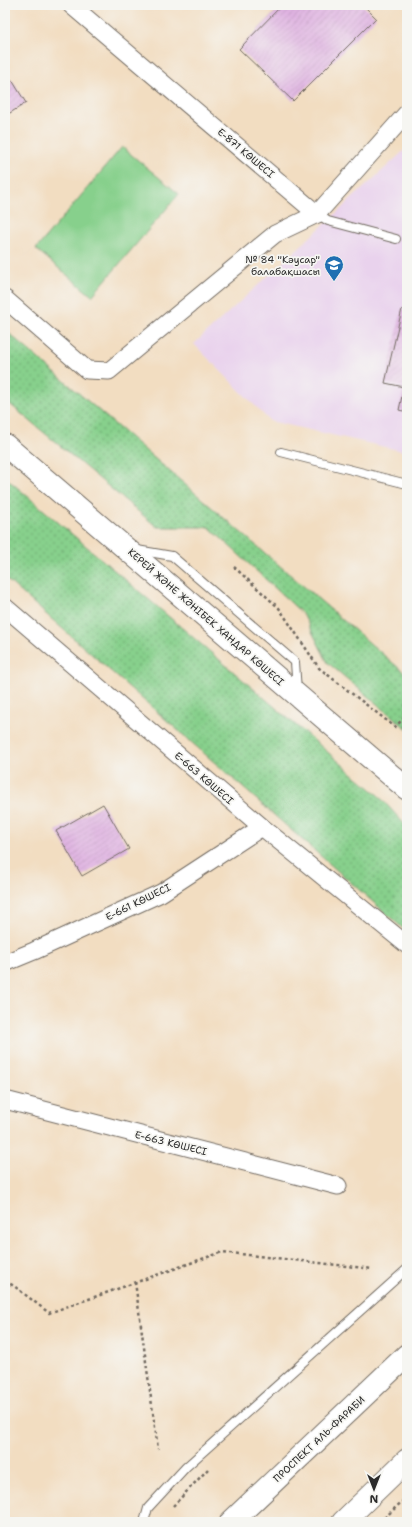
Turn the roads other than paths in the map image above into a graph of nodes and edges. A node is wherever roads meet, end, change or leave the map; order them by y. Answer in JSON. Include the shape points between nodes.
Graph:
{"nodes":[{"id":1,"x":71,"y":5,"type":"edge"},
{"id":2,"x":407,"y":113,"type":"edge"},
{"id":3,"x":317,"y":214,"type":"junction"},
{"id":4,"x":396,"y":239,"type":"dead end"},
{"id":5,"x":5,"y":299,"type":"edge"},
{"id":6,"x":5,"y":445,"type":"edge"},
{"id":7,"x":281,"y":452,"type":"dead end"},
{"id":8,"x":407,"y":484,"type":"edge"},
{"id":9,"x":5,"y":607,"type":"edge"},
{"id":10,"x":407,"y":788,"type":"edge"},
{"id":11,"x":262,"y":827,"type":"junction"},
{"id":12,"x":407,"y":945,"type":"edge"},
{"id":13,"x":5,"y":963,"type":"edge"},
{"id":14,"x":5,"y":1100,"type":"edge"},
{"id":15,"x":338,"y":1186,"type":"dead end"},
{"id":16,"x":407,"y":1269,"type":"edge"},
{"id":17,"x":407,"y":1355,"type":"edge"},
{"id":18,"x":407,"y":1460,"type":"edge"},
{"id":19,"x":144,"y":1522,"type":"edge"},
{"id":20,"x":231,"y":1522,"type":"edge"},
{"id":21,"x":343,"y":1522,"type":"edge"}],
"edges":[{"from":1,"to":3,"type":"street","name":"Е-871 КӨШЕСІ"},
{"from":2,"to":3,"type":"street"},
{"from":3,"to":4,"type":"lane","via":[[328,221]]},
{"from":3,"to":5,"type":"street","via":[[275,234],[109,371],[87,370]]},
{"from":6,"to":10,"type":"main road","name":"КЕРЕЙ ЖӘНЕ ЖӘНІБЕК ХАНДАР КӨШЕСІ"},
{"from":7,"to":8,"type":"lane"},
{"from":9,"to":11,"type":"street","name":"Е-663 КӨШЕСІ"},
{"from":11,"to":12,"type":"street","name":"Е-663 КӨШЕСІ"},
{"from":11,"to":13,"type":"street","name":"Е-661 КӨШЕСІ","via":[[161,893]]},
{"from":14,"to":15,"type":"street","name":"Е-663 КӨШЕСІ"},
{"from":16,"to":19,"type":"lane","via":[[186,1467],[148,1508]]},
{"from":17,"to":20,"type":"main road","name":"ПРОСПЕКТ АЛЬ-ФАРАБИ"},
{"from":18,"to":21,"type":"main road"}]}
